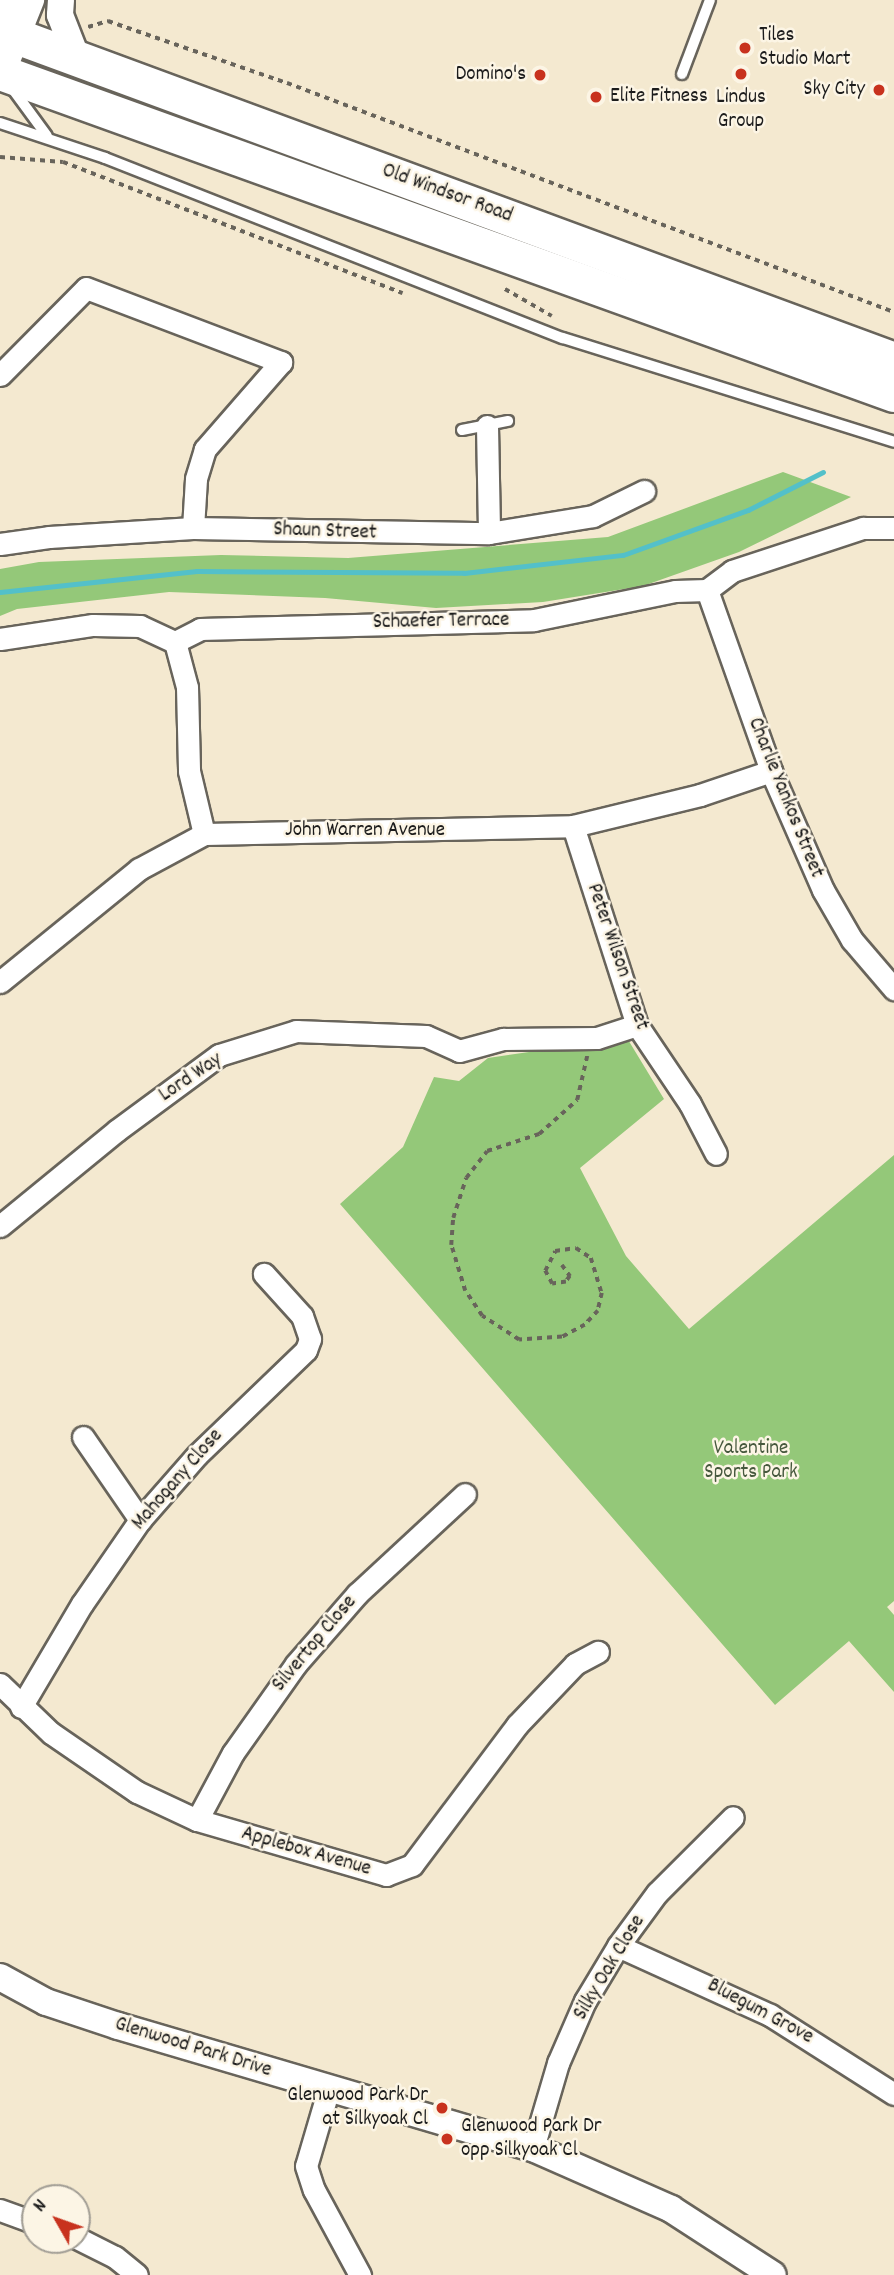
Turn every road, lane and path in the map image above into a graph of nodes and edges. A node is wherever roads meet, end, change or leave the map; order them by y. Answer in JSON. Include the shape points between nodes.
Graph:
{"nodes":[{"id":1,"x":9,"y":0,"type":"edge"},
{"id":2,"x":31,"y":0,"type":"edge"},
{"id":3,"x":61,"y":0,"type":"edge"},
{"id":4,"x":710,"y":0,"type":"edge"},
{"id":5,"x":95,"y":24,"type":"dead end"},
{"id":6,"x":6,"y":31,"type":"edge"},
{"id":7,"x":76,"y":56,"type":"junction"},
{"id":8,"x":682,"y":74,"type":"dead end"},
{"id":9,"x":1,"y":75,"type":"edge"},
{"id":10,"x":0,"y":123,"type":"edge"},
{"id":11,"x":49,"y":138,"type":"junction"},
{"id":12,"x":0,"y":157,"type":"edge"},
{"id":13,"x":36,"y":159,"type":"dead end"},
{"id":14,"x":505,"y":289,"type":"dead end"},
{"id":15,"x":894,"y":312,"type":"edge"},
{"id":16,"x":559,"y":319,"type":"dead end"},
{"id":17,"x":894,"y":360,"type":"edge"},
{"id":18,"x":0,"y":375,"type":"edge"},
{"id":19,"x":894,"y":394,"type":"edge"},
{"id":20,"x":508,"y":421,"type":"dead end"},
{"id":21,"x":487,"y":426,"type":"junction"},
{"id":22,"x":461,"y":430,"type":"dead end"},
{"id":23,"x":894,"y":442,"type":"edge"},
{"id":24,"x":644,"y":491,"type":"dead end"},
{"id":25,"x":193,"y":528,"type":"junction"},
{"id":26,"x":894,"y":528,"type":"edge"},
{"id":27,"x":489,"y":533,"type":"junction"},
{"id":28,"x":0,"y":544,"type":"edge"},
{"id":29,"x":707,"y":590,"type":"junction"},
{"id":30,"x":0,"y":639,"type":"edge"},
{"id":31,"x":175,"y":642,"type":"junction"},
{"id":32,"x":771,"y":771,"type":"junction"},
{"id":33,"x":573,"y":827,"type":"junction"},
{"id":34,"x":204,"y":834,"type":"junction"},
{"id":35,"x":0,"y":982,"type":"edge"},
{"id":36,"x":894,"y":989,"type":"edge"},
{"id":37,"x":637,"y":1025,"type":"junction"},
{"id":38,"x":588,"y":1040,"type":"junction"},
{"id":39,"x":716,"y":1154,"type":"dead end"},
{"id":40,"x":0,"y":1226,"type":"edge"},
{"id":41,"x":562,"y":1265,"type":"dead end"},
{"id":42,"x":264,"y":1273,"type":"dead end"},
{"id":43,"x":83,"y":1437,"type":"dead end"},
{"id":44,"x":465,"y":1494,"type":"dead end"},
{"id":45,"x":141,"y":1520,"type":"junction"},
{"id":46,"x":598,"y":1652,"type":"dead end"},
{"id":47,"x":0,"y":1684,"type":"edge"},
{"id":48,"x":21,"y":1707,"type":"junction"},
{"id":49,"x":733,"y":1816,"type":"dead end"},
{"id":50,"x":197,"y":1820,"type":"junction"},
{"id":51,"x":618,"y":1946,"type":"junction"},
{"id":52,"x":0,"y":1978,"type":"edge"},
{"id":53,"x":329,"y":2088,"type":"junction"},
{"id":54,"x":894,"y":2094,"type":"edge"},
{"id":55,"x":533,"y":2148,"type":"junction"},
{"id":56,"x":0,"y":2210,"type":"edge"},
{"id":57,"x":21,"y":2218,"type":"edge"},
{"id":58,"x":91,"y":2245,"type":"edge"},
{"id":59,"x":137,"y":2275,"type":"edge"},
{"id":60,"x":360,"y":2275,"type":"edge"},
{"id":61,"x":773,"y":2275,"type":"edge"}],
"edges":[{"from":1,"to":6,"type":"street"},
{"from":2,"to":6,"type":"street"},
{"from":3,"to":7,"type":"street","via":[[60,15]]},
{"from":4,"to":8,"type":"lane"},
{"from":5,"to":15,"type":"path","via":[[108,21],[287,83]]},
{"from":6,"to":7,"type":"highway","name":"Old Windsor Road"},
{"from":6,"to":9,"type":"street"},
{"from":7,"to":17,"type":"highway","name":"Old Windsor Road"},
{"from":9,"to":11,"type":"lane"},
{"from":9,"to":19,"type":"highway","name":"Old Windsor Road"},
{"from":10,"to":11,"type":"lane"},
{"from":11,"to":23,"type":"lane","via":[[563,338]]},
{"from":12,"to":13,"type":"path"},
{"from":14,"to":16,"type":"path"},
{"from":18,"to":25,"type":"street","via":[[86,288],[281,362],[205,449],[196,480]]},
{"from":20,"to":21,"type":"lane"},
{"from":21,"to":22,"type":"lane"},
{"from":21,"to":27,"type":"street"},
{"from":24,"to":27,"type":"street","name":"Shaun Street","via":[[593,516]]},
{"from":25,"to":27,"type":"street","name":"Shaun Street"},
{"from":25,"to":28,"type":"street","name":"Shaun Street"},
{"from":26,"to":29,"type":"street","via":[[863,528],[732,570]]},
{"from":29,"to":31,"type":"street","name":"Schaefer Terrace","via":[[675,591],[534,620],[200,629]]},
{"from":29,"to":32,"type":"street","name":"Charlie Yankos Street"},
{"from":30,"to":31,"type":"street","via":[[93,625],[140,626]]},
{"from":31,"to":34,"type":"street","via":[[187,687],[189,771]]},
{"from":32,"to":33,"type":"street","name":"John Warren Avenue","via":[[700,795]]},
{"from":32,"to":36,"type":"street","name":"Charlie Yankos Street","via":[[822,890],[852,940]]},
{"from":33,"to":34,"type":"street","name":"John Warren Avenue"},
{"from":33,"to":37,"type":"street","name":"Peter Wilson Street"},
{"from":34,"to":35,"type":"street","name":"John Warren Avenue","via":[[139,869]]},
{"from":37,"to":38,"type":"street"},
{"from":37,"to":39,"type":"street","name":"Peter Wilson Street","via":[[690,1104]]},
{"from":38,"to":40,"type":"street","name":"Lord Way","via":[[503,1039],[459,1051],[426,1036],[296,1031],[219,1055]]},
{"from":38,"to":41,"type":"path","via":[[577,1100],[539,1134],[487,1151],[466,1178],[453,1217],[451,1245],[465,1292],[482,1317],[519,1340],[562,1337],[585,1325],[598,1311],[602,1293],[591,1258],[576,1248],[555,1251],[545,1271],[552,1284],[570,1276]]},
{"from":42,"to":45,"type":"street","name":"Mahogany Close","via":[[302,1316],[310,1339],[306,1350],[197,1455]]},
{"from":43,"to":45,"type":"street"},
{"from":44,"to":50,"type":"street","name":"Silvertop Close","via":[[357,1594],[296,1664],[233,1753]]},
{"from":45,"to":48,"type":"street","name":"Mahogany Close","via":[[82,1604]]},
{"from":46,"to":50,"type":"street","name":"Applebox Avenue","via":[[575,1664],[517,1725],[412,1865],[386,1875]]},
{"from":47,"to":48,"type":"street","name":"Applebox Avenue"},
{"from":48,"to":50,"type":"street","name":"Applebox Avenue","via":[[137,1792]]},
{"from":49,"to":51,"type":"street","name":"Silky Oak Close","via":[[657,1893]]},
{"from":51,"to":54,"type":"street","name":"Bluegum Grove","via":[[771,2015]]},
{"from":51,"to":55,"type":"street","name":"Silky Oak Close","via":[[585,2001],[558,2063]]},
{"from":52,"to":53,"type":"street","name":"Glenwood Park Drive","via":[[70,2010]]},
{"from":53,"to":55,"type":"street","name":"Glenwood Park Drive"},
{"from":53,"to":60,"type":"street","via":[[306,2166]]},
{"from":55,"to":61,"type":"street","name":"Glenwood Park Drive","via":[[671,2209]]},
{"from":56,"to":57,"type":"street"},
{"from":58,"to":59,"type":"street"}]}
